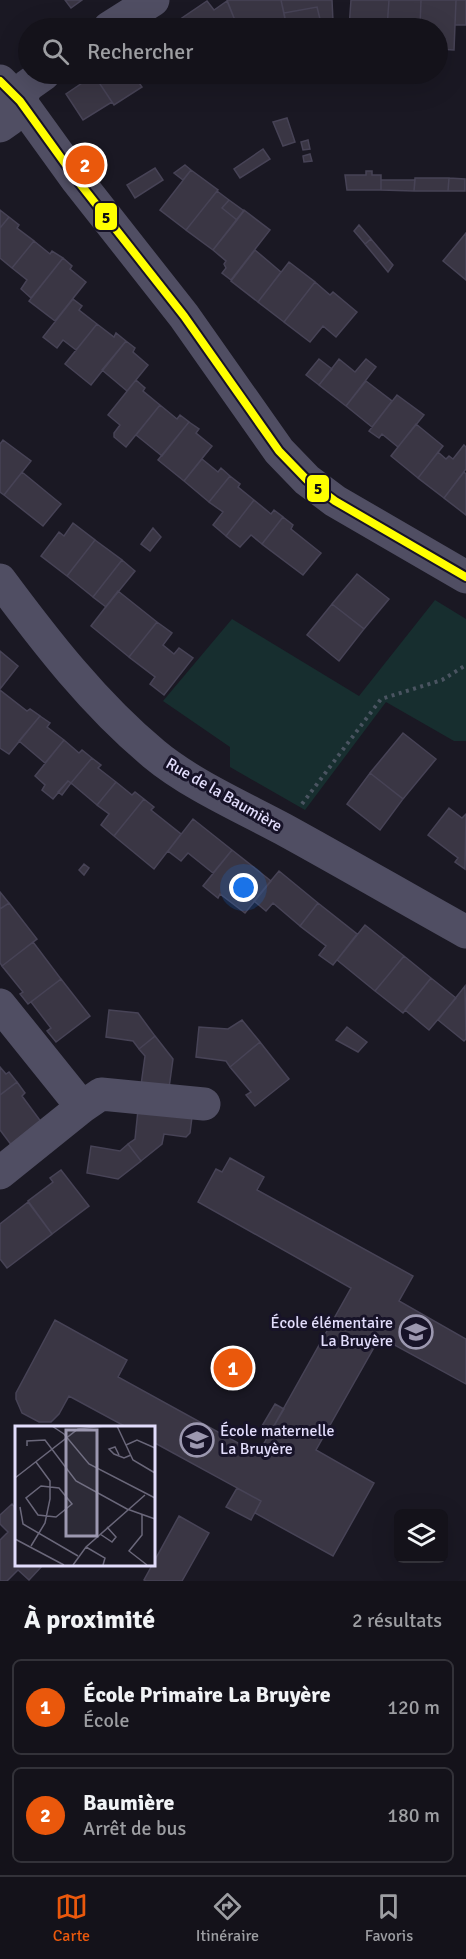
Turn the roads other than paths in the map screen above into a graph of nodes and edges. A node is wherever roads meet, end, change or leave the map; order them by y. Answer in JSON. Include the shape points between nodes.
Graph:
{"nodes":[{"id":1,"x":153,"y":0,"type":"edge"},
{"id":2,"x":125,"y":18,"type":"edge"},
{"id":3,"x":30,"y":84,"type":"edge"},
{"id":4,"x":7,"y":103,"type":"edge"},
{"id":5,"x":466,"y":577,"type":"edge"},
{"id":6,"x":0,"y":580,"type":"edge"},
{"id":7,"x":466,"y":932,"type":"edge"},
{"id":8,"x":0,"y":1005,"type":"edge"},
{"id":9,"x":204,"y":1104,"type":"dead end"},
{"id":10,"x":82,"y":1107,"type":"junction"},
{"id":11,"x":0,"y":1173,"type":"edge"}],
"edges":[{"from":1,"to":2,"type":"street"},
{"from":3,"to":4,"type":"street"},
{"from":4,"to":5,"type":"street","via":[[76,180],[184,316],[279,451],[307,480],[335,501]]},
{"from":6,"to":7,"type":"street","name":"Rue de la Baumière","via":[[46,642],[106,710],[155,755],[207,789]]},
{"from":8,"to":10,"type":"street"},
{"from":9,"to":10,"type":"street","via":[[101,1094]]},
{"from":10,"to":11,"type":"street"}]}
